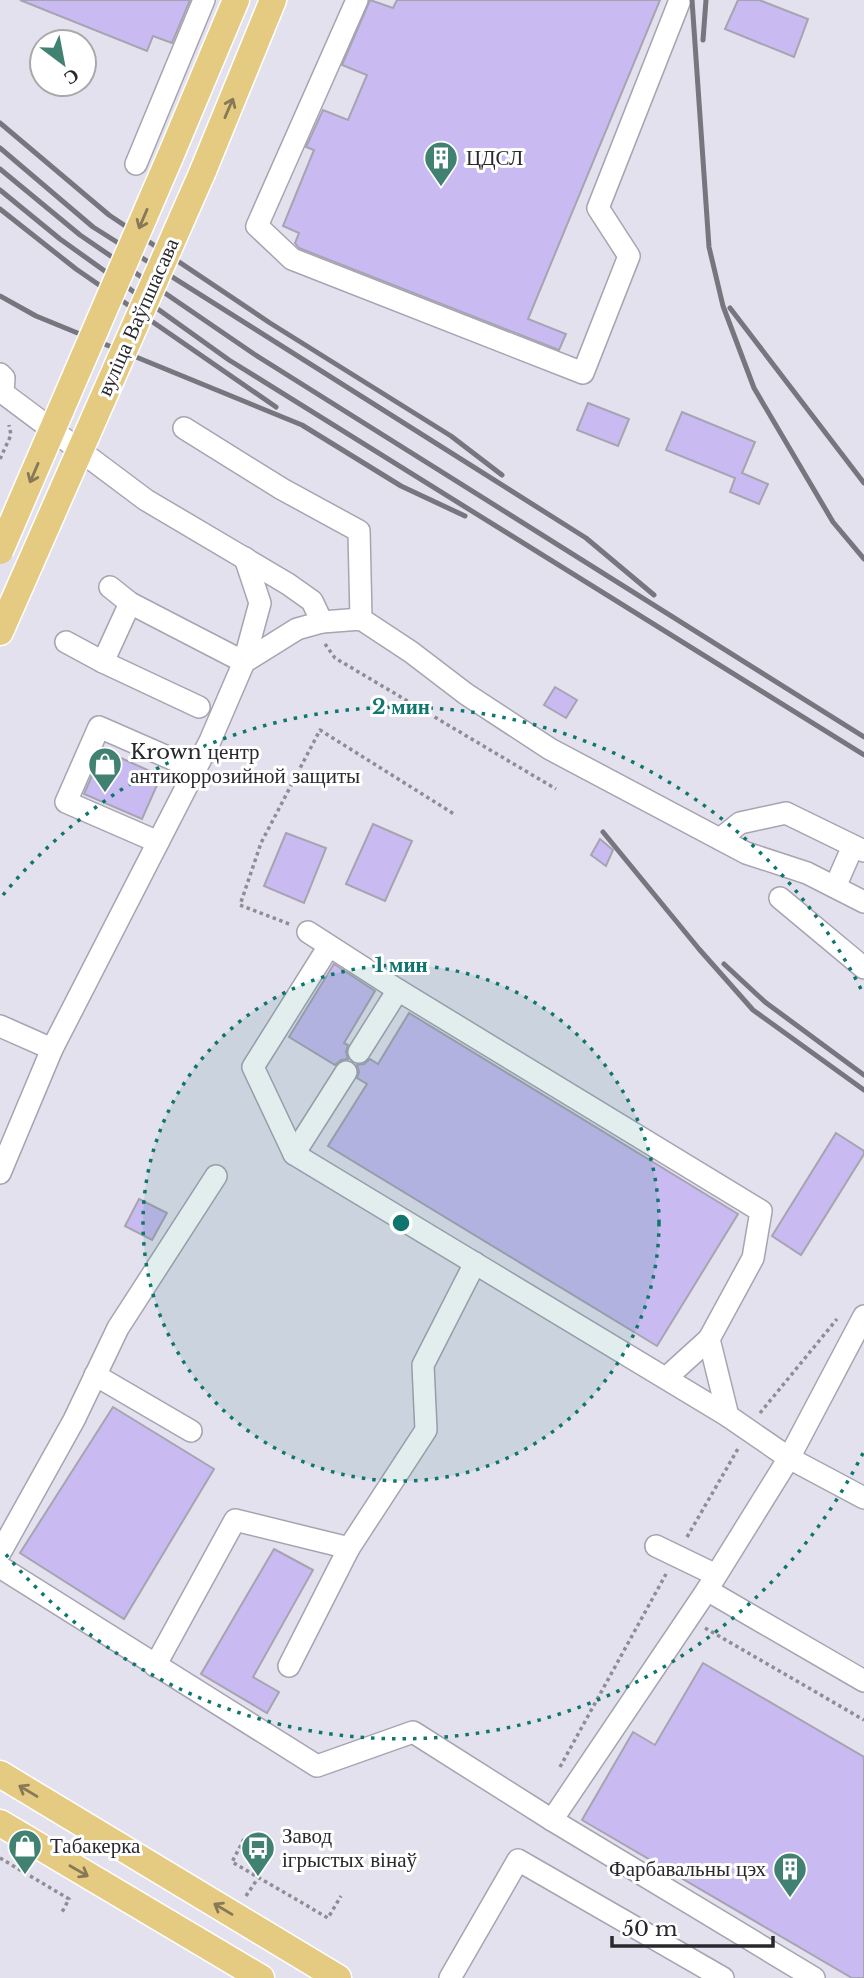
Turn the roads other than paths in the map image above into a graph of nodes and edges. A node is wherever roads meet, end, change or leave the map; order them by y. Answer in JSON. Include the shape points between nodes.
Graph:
{"nodes":[{"id":1,"x":204,"y":0,"type":"edge"},
{"id":2,"x":236,"y":0,"type":"edge"},
{"id":3,"x":273,"y":0,"type":"edge"},
{"id":4,"x":357,"y":0,"type":"edge"},
{"id":5,"x":681,"y":0,"type":"edge"},
{"id":6,"x":136,"y":164,"type":"dead end"},
{"id":7,"x":2,"y":382,"type":"edge"},
{"id":8,"x":184,"y":428,"type":"dead end"},
{"id":9,"x":0,"y":551,"type":"edge"},
{"id":10,"x":246,"y":558,"type":"junction"},
{"id":11,"x":110,"y":587,"type":"dead end"},
{"id":12,"x":130,"y":603,"type":"junction"},
{"id":13,"x":361,"y":619,"type":"junction"},
{"id":14,"x":317,"y":624,"type":"junction"},
{"id":15,"x":0,"y":632,"type":"edge"},
{"id":16,"x":66,"y":642,"type":"dead end"},
{"id":17,"x":103,"y":662,"type":"junction"},
{"id":18,"x":244,"y":662,"type":"junction"},
{"id":19,"x":199,"y":707,"type":"dead end"},
{"id":20,"x":195,"y":769,"type":"junction"},
{"id":21,"x":720,"y":839,"type":"junction"},
{"id":22,"x":158,"y":842,"type":"junction"},
{"id":23,"x":859,"y":849,"type":"edge"},
{"id":24,"x":835,"y":887,"type":"junction"},
{"id":25,"x":780,"y":898,"type":"dead end"},
{"id":26,"x":864,"y":902,"type":"edge"},
{"id":27,"x":308,"y":932,"type":"road end"},
{"id":28,"x":329,"y":946,"type":"junction"},
{"id":29,"x":864,"y":968,"type":"edge"},
{"id":30,"x":398,"y":990,"type":"junction"},
{"id":31,"x":0,"y":1026,"type":"edge"},
{"id":32,"x":52,"y":1049,"type":"junction"},
{"id":33,"x":359,"y":1052,"type":"dead end"},
{"id":34,"x":346,"y":1072,"type":"dead end"},
{"id":35,"x":294,"y":1154,"type":"junction"},
{"id":36,"x":0,"y":1173,"type":"edge"},
{"id":37,"x":216,"y":1176,"type":"dead end"},
{"id":38,"x":475,"y":1263,"type":"junction"},
{"id":39,"x":864,"y":1316,"type":"edge"},
{"id":40,"x":709,"y":1339,"type":"junction"},
{"id":41,"x":95,"y":1375,"type":"junction"},
{"id":42,"x":666,"y":1378,"type":"junction"},
{"id":43,"x":728,"y":1416,"type":"junction"},
{"id":44,"x":191,"y":1431,"type":"dead end"},
{"id":45,"x":789,"y":1458,"type":"junction"},
{"id":46,"x":864,"y":1498,"type":"edge"},
{"id":47,"x":656,"y":1546,"type":"dead end"},
{"id":48,"x":349,"y":1548,"type":"junction"},
{"id":49,"x":0,"y":1553,"type":"edge"},
{"id":50,"x":0,"y":1567,"type":"edge"},
{"id":51,"x":712,"y":1582,"type":"junction"},
{"id":52,"x":155,"y":1666,"type":"junction"},
{"id":53,"x":289,"y":1666,"type":"dead end"},
{"id":54,"x":864,"y":1681,"type":"edge"},
{"id":55,"x":0,"y":1774,"type":"edge"},
{"id":56,"x":552,"y":1820,"type":"junction"},
{"id":57,"x":0,"y":1823,"type":"edge"},
{"id":58,"x":261,"y":1978,"type":"edge"},
{"id":59,"x":338,"y":1978,"type":"edge"},
{"id":60,"x":450,"y":1978,"type":"edge"},
{"id":61,"x":723,"y":1978,"type":"edge"},
{"id":62,"x":814,"y":1978,"type":"edge"}],
"edges":[{"from":1,"to":6,"type":"lane"},
{"from":2,"to":9,"type":"main road","name":"вуліца Ваўпшасава","one_way":true,"bridge":true},
{"from":15,"to":3,"type":"main road","name":"вуліца Ваўпшасава","one_way":true,"bridge":true,"via":[[203,171]]},
{"from":4,"to":5,"type":"lane","via":[[257,226],[292,259],[583,373],[629,256],[598,208]]},
{"from":7,"to":10,"type":"lane","via":[[146,499]]},
{"from":8,"to":13,"type":"lane","via":[[359,531]]},
{"from":10,"to":14,"type":"lane","via":[[312,601]]},
{"from":10,"to":18,"type":"lane","via":[[260,603]]},
{"from":11,"to":12,"type":"lane"},
{"from":12,"to":17,"type":"lane"},
{"from":12,"to":18,"type":"lane"},
{"from":13,"to":14,"type":"lane"},
{"from":13,"to":21,"type":"lane","via":[[550,749]]},
{"from":14,"to":18,"type":"lane","via":[[297,629]]},
{"from":16,"to":17,"type":"lane"},
{"from":17,"to":19,"type":"lane"},
{"from":18,"to":20,"type":"lane"},
{"from":20,"to":22,"type":"lane"},
{"from":20,"to":22,"type":"lane","via":[[99,727],[66,802]]},
{"from":21,"to":23,"type":"lane","via":[[740,822],[786,813]]},
{"from":21,"to":24,"type":"lane"},
{"from":22,"to":32,"type":"lane"},
{"from":23,"to":24,"type":"lane"},
{"from":24,"to":26,"type":"lane"},
{"from":25,"to":29,"type":"lane"},
{"from":27,"to":28,"type":"lane"},
{"from":28,"to":30,"type":"lane"},
{"from":28,"to":35,"type":"lane","via":[[253,1068]]},
{"from":30,"to":33,"type":"lane"},
{"from":30,"to":40,"type":"lane","via":[[761,1210],[753,1258]]},
{"from":31,"to":32,"type":"lane"},
{"from":32,"to":36,"type":"lane"},
{"from":34,"to":35,"type":"lane"},
{"from":35,"to":38,"type":"lane"},
{"from":37,"to":41,"type":"lane","via":[[118,1328]]},
{"from":38,"to":42,"type":"lane"},
{"from":38,"to":48,"type":"lane","via":[[423,1365],[426,1430]]},
{"from":39,"to":45,"type":"lane"},
{"from":40,"to":42,"type":"lane"},
{"from":40,"to":43,"type":"lane"},
{"from":41,"to":44,"type":"lane"},
{"from":41,"to":49,"type":"lane"},
{"from":42,"to":43,"type":"lane"},
{"from":43,"to":45,"type":"lane"},
{"from":45,"to":46,"type":"lane"},
{"from":45,"to":51,"type":"lane"},
{"from":47,"to":51,"type":"lane"},
{"from":48,"to":52,"type":"lane","via":[[235,1520]]},
{"from":48,"to":53,"type":"lane"},
{"from":50,"to":52,"type":"lane"},
{"from":51,"to":54,"type":"lane"},
{"from":51,"to":56,"type":"lane"},
{"from":52,"to":56,"type":"lane","via":[[317,1766],[413,1732]]},
{"from":59,"to":55,"type":"main road","one_way":true},
{"from":56,"to":62,"type":"lane"},
{"from":57,"to":58,"type":"main road","one_way":true},
{"from":60,"to":61,"type":"lane","via":[[518,1860]]}]}
